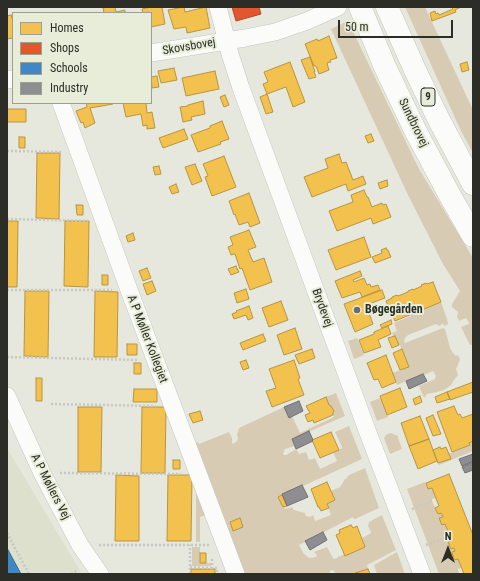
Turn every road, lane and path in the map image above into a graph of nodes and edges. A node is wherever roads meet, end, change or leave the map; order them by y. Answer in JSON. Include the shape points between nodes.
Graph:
{"nodes":[{"id":1,"x":218,"y":7,"type":"edge"},
{"id":2,"x":360,"y":7,"type":"edge"},
{"id":3,"x":388,"y":7,"type":"edge"},
{"id":4,"x":331,"y":10,"type":"edge"},
{"id":5,"x":227,"y":40,"type":"junction"},
{"id":6,"x":152,"y":53,"type":"edge"},
{"id":7,"x":61,"y":104,"type":"edge"},
{"id":8,"x":7,"y":151,"type":"edge"},
{"id":9,"x":78,"y":152,"type":"junction"},
{"id":10,"x":473,"y":184,"type":"edge"},
{"id":11,"x":7,"y":220,"type":"edge"},
{"id":12,"x":103,"y":221,"type":"junction"},
{"id":13,"x":473,"y":236,"type":"edge"},
{"id":14,"x":7,"y":290,"type":"edge"},
{"id":15,"x":129,"y":290,"type":"junction"},
{"id":16,"x":7,"y":357,"type":"edge"},
{"id":17,"x":155,"y":360,"type":"junction"},
{"id":18,"x":7,"y":396,"type":"edge"},
{"id":19,"x":51,"y":404,"type":"dead end"},
{"id":20,"x":173,"y":406,"type":"junction"},
{"id":21,"x":42,"y":473,"type":"junction"},
{"id":22,"x":199,"y":474,"type":"junction"},
{"id":23,"x":432,"y":501,"type":"dead end"},
{"id":24,"x":399,"y":514,"type":"junction"},
{"id":25,"x":7,"y":533,"type":"edge"},
{"id":26,"x":446,"y":537,"type":"dead end"},
{"id":27,"x":224,"y":541,"type":"junction"},
{"id":28,"x":80,"y":545,"type":"junction"},
{"id":29,"x":190,"y":545,"type":"junction"},
{"id":30,"x":413,"y":550,"type":"junction"},
{"id":31,"x":190,"y":567,"type":"junction"},
{"id":32,"x":212,"y":568,"type":"dead end"},
{"id":33,"x":458,"y":571,"type":"dead end"},
{"id":34,"x":29,"y":574,"type":"edge"},
{"id":35,"x":100,"y":574,"type":"edge"},
{"id":36,"x":190,"y":574,"type":"edge"},
{"id":37,"x":236,"y":574,"type":"edge"},
{"id":38,"x":422,"y":574,"type":"edge"},
{"id":39,"x":452,"y":574,"type":"edge"}],
"edges":[{"from":1,"to":5,"type":"street","name":"Brydevej"},
{"from":2,"to":13,"type":"main road","name":"Sundbrovej","number":"9","via":[[415,130]]},
{"from":3,"to":10,"type":"main road","name":"Sundbrovej","number":"9","via":[[439,120]]},
{"from":4,"to":5,"type":"street","name":"Skovsbovej","via":[[287,28]]},
{"from":5,"to":6,"type":"street","name":"Skovsbovej"},
{"from":5,"to":24,"type":"street","name":"Brydevej","via":[[241,88]]},
{"from":7,"to":9,"type":"street","name":"A P Møller Kollegiet"},
{"from":8,"to":9,"type":"path"},
{"from":9,"to":12,"type":"street","name":"A P Møller Kollegiet"},
{"from":11,"to":12,"type":"path"},
{"from":12,"to":15,"type":"street","name":"A P Møller Kollegiet"},
{"from":14,"to":15,"type":"path"},
{"from":15,"to":17,"type":"street","name":"A P Møller Kollegiet"},
{"from":16,"to":17,"type":"path"},
{"from":17,"to":20,"type":"street","name":"A P Møller Kollegiet"},
{"from":18,"to":21,"type":"street","name":"A P Møllers Vej"},
{"from":19,"to":20,"type":"path"},
{"from":20,"to":22,"type":"street","name":"A P Møller Kollegiet"},
{"from":21,"to":22,"type":"path"},
{"from":21,"to":28,"type":"street","name":"A P Møllers Vej"},
{"from":22,"to":27,"type":"street","name":"A P Møller Kollegiet"},
{"from":23,"to":24,"type":"path"},
{"from":24,"to":30,"type":"street","name":"Brydevej"},
{"from":25,"to":34,"type":"path"},
{"from":26,"to":30,"type":"path"},
{"from":27,"to":29,"type":"path","via":[[212,545]]},
{"from":27,"to":37,"type":"street","name":"A P Møller Kollegiet"},
{"from":28,"to":29,"type":"path"},
{"from":28,"to":35,"type":"street","name":"A P Møllers Vej"},
{"from":29,"to":31,"type":"path"},
{"from":30,"to":38,"type":"street","name":"Brydevej"},
{"from":31,"to":32,"type":"path"},
{"from":31,"to":36,"type":"path"},
{"from":33,"to":39,"type":"path"}]}
